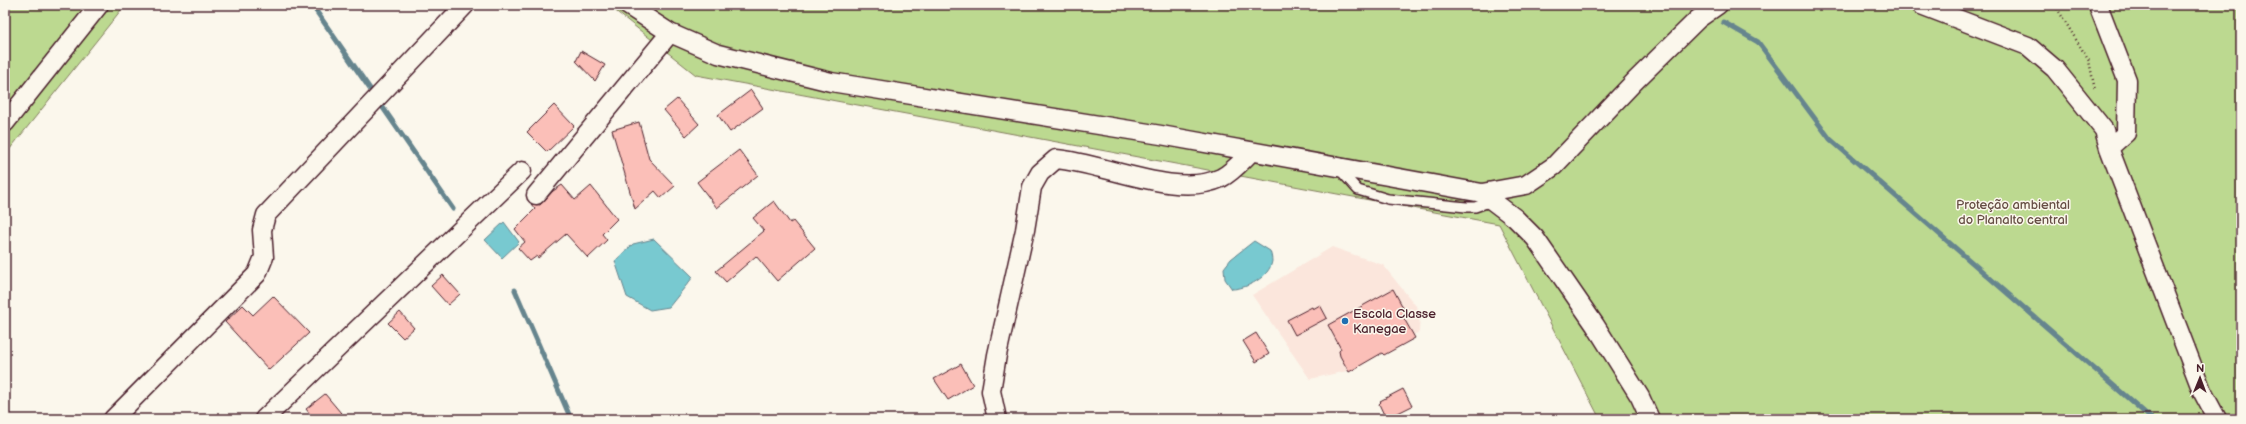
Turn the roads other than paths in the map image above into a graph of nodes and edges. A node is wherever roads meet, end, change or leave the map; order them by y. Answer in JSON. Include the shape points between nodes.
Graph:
{"nodes":[{"id":1,"x":99,"y":5,"type":"edge"},
{"id":2,"x":465,"y":5,"type":"edge"},
{"id":3,"x":627,"y":5,"type":"edge"},
{"id":4,"x":1718,"y":5,"type":"edge"},
{"id":5,"x":1922,"y":5,"type":"edge"},
{"id":6,"x":2098,"y":5,"type":"edge"},
{"id":7,"x":670,"y":33,"type":"junction"},
{"id":8,"x":5,"y":123,"type":"edge"},
{"id":9,"x":2109,"y":148,"type":"junction"},
{"id":10,"x":1251,"y":152,"type":"junction"},
{"id":11,"x":522,"y":171,"type":"dead end"},
{"id":12,"x":536,"y":195,"type":"dead end"},
{"id":13,"x":1487,"y":197,"type":"junction"},
{"id":14,"x":113,"y":419,"type":"edge"},
{"id":15,"x":264,"y":419,"type":"edge"},
{"id":16,"x":997,"y":419,"type":"edge"},
{"id":17,"x":1650,"y":419,"type":"edge"},
{"id":18,"x":2217,"y":419,"type":"edge"}],
"edges":[{"from":1,"to":8,"type":"street"},
{"from":2,"to":14,"type":"street","via":[[266,215],[262,230],[264,257],[257,274]]},
{"from":3,"to":7,"type":"street"},
{"from":4,"to":13,"type":"street","via":[[1698,19],[1554,166],[1526,185]]},
{"from":5,"to":9,"type":"street","via":[[2028,46],[2055,69],[2104,130]]},
{"from":6,"to":9,"type":"street","via":[[2127,80],[2126,133]]},
{"from":7,"to":10,"type":"street","via":[[718,54],[831,82]]},
{"from":7,"to":12,"type":"street"},
{"from":9,"to":18,"type":"street","via":[[2202,391]]},
{"from":10,"to":13,"type":"street"},
{"from":10,"to":16,"type":"street","via":[[1238,166],[1221,178],[1199,184],[1154,180],[1072,161],[1056,159],[1048,165],[1032,187],[997,355],[991,391]]},
{"from":11,"to":15,"type":"street"},
{"from":13,"to":17,"type":"street","via":[[1515,218],[1535,238],[1595,325],[1640,397]]}]}
